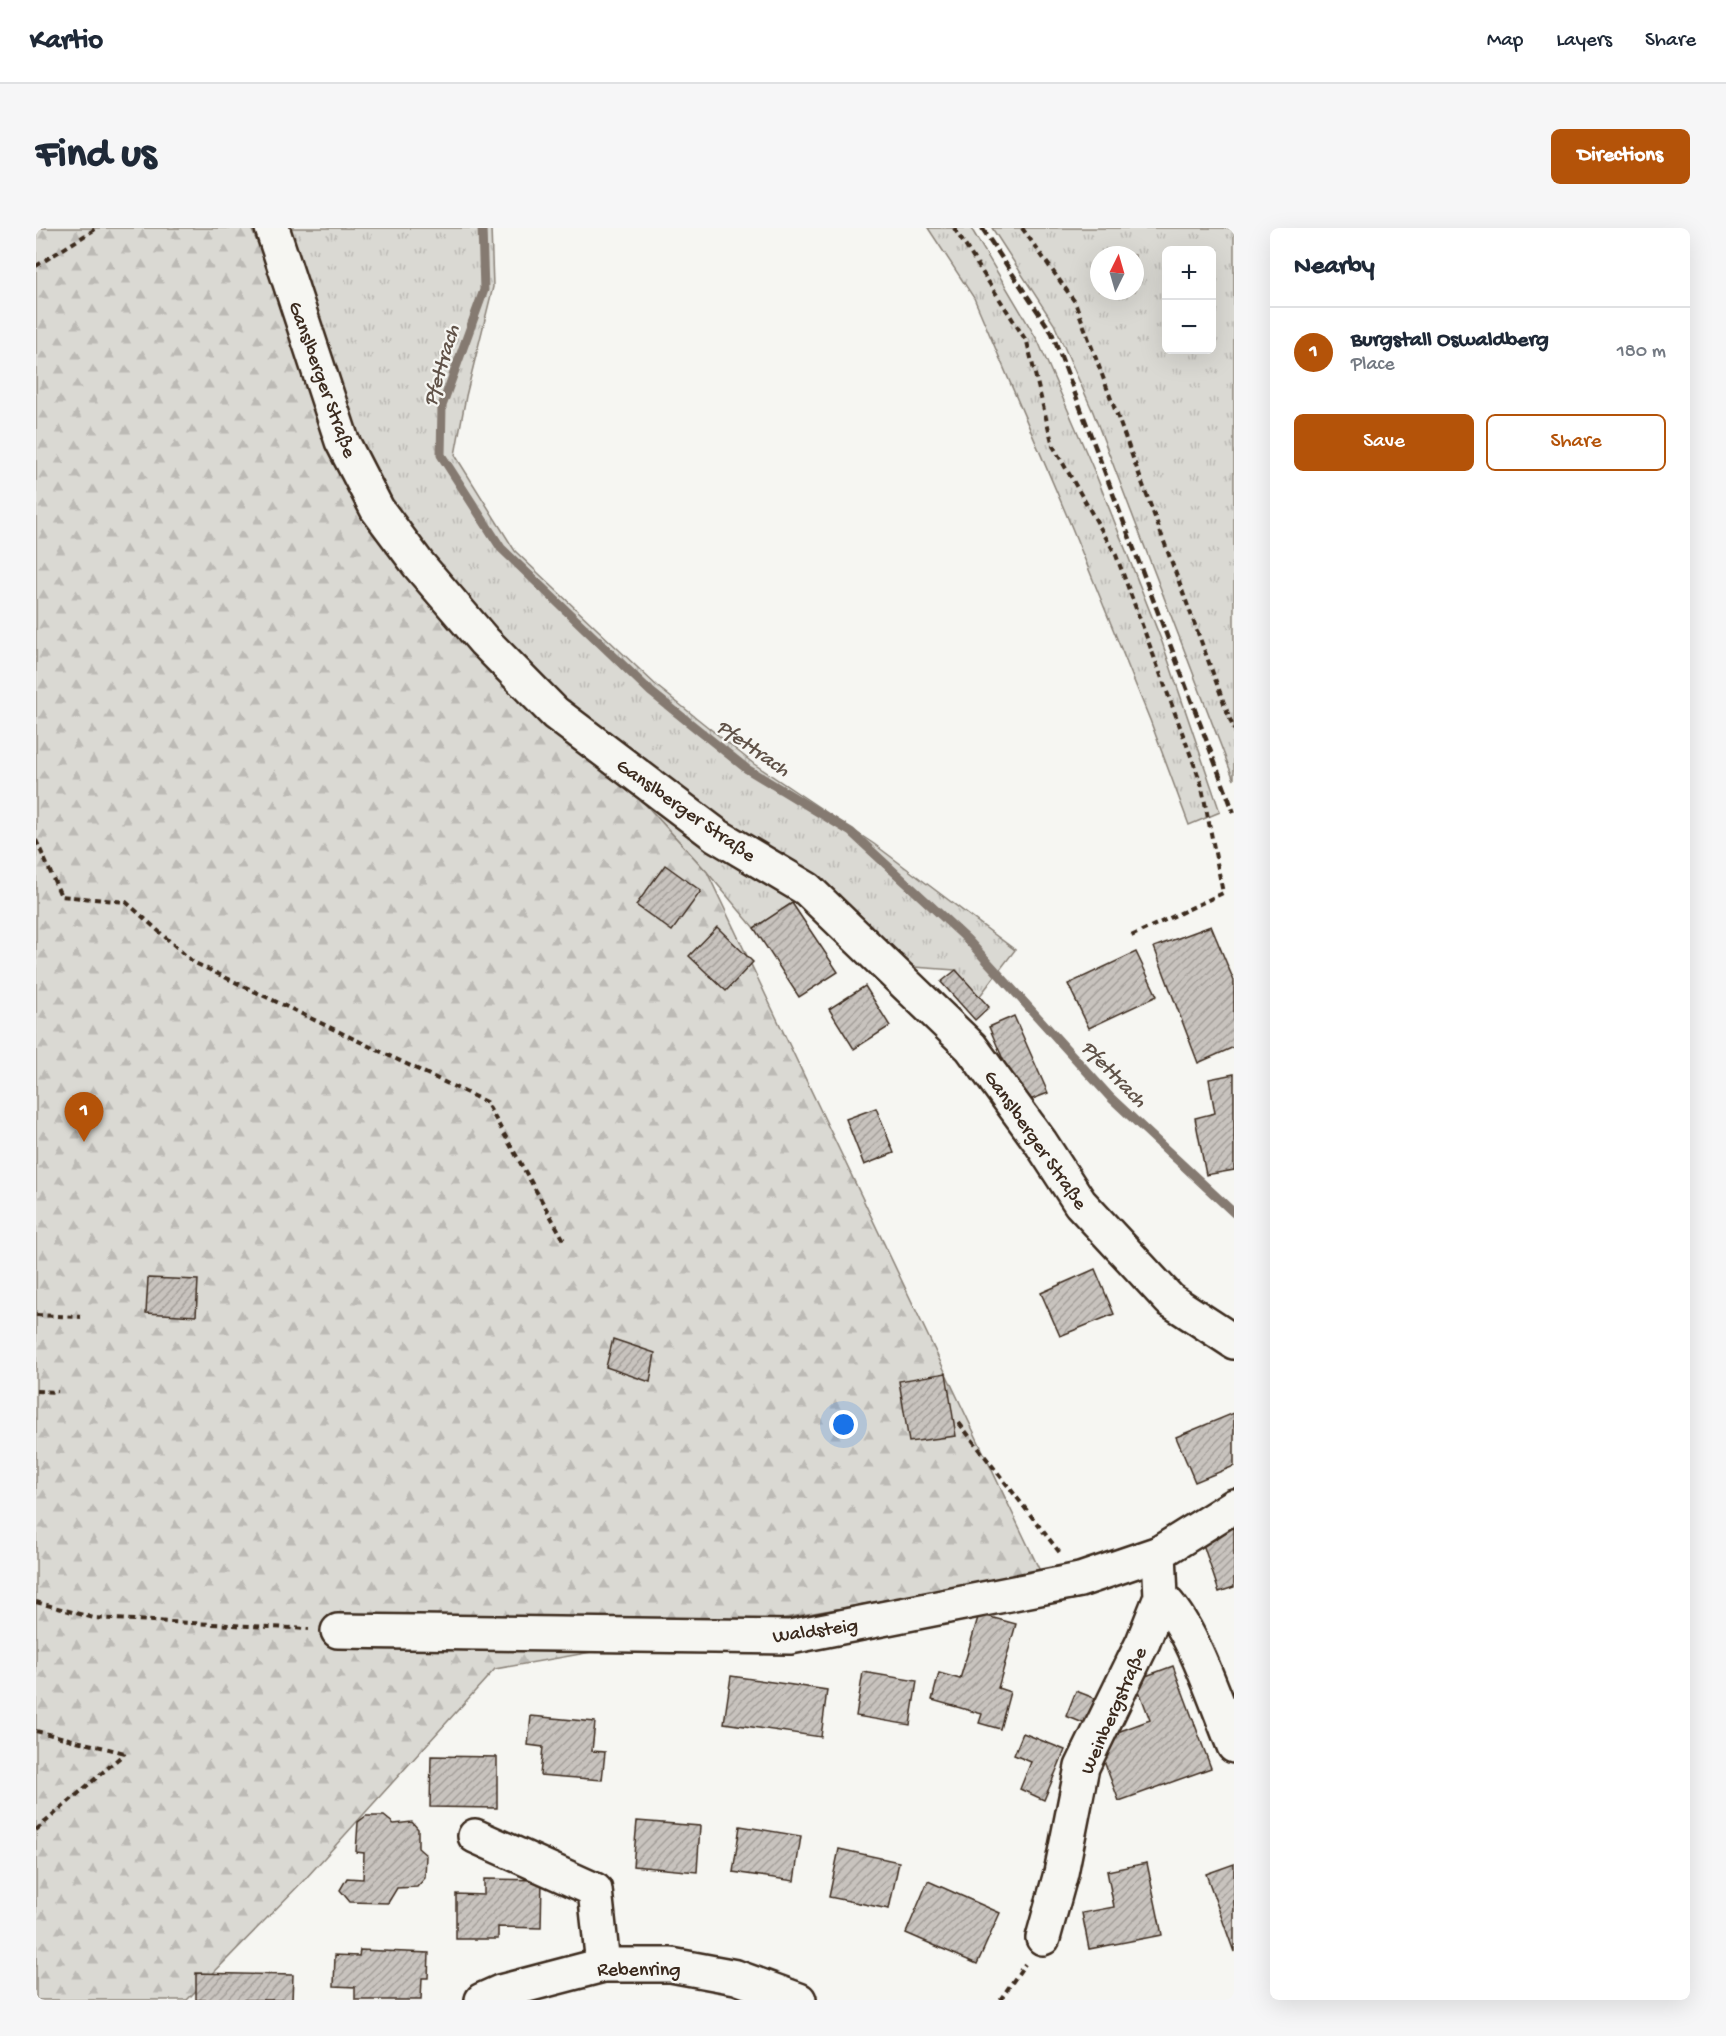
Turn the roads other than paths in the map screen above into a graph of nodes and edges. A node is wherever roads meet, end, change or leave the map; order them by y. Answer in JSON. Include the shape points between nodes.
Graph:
{"nodes":[{"id":1,"x":272,"y":228,"type":"edge"},
{"id":2,"x":1234,"y":1342,"type":"edge"},
{"id":3,"x":1234,"y":1506,"type":"edge"},
{"id":4,"x":1159,"y":1553,"type":"junction"},
{"id":5,"x":1161,"y":1597,"type":"junction"},
{"id":6,"x":338,"y":1630,"type":"road end"},
{"id":7,"x":1234,"y":1746,"type":"edge"},
{"id":8,"x":475,"y":1836,"type":"dead end"},
{"id":9,"x":1043,"y":1938,"type":"road end"},
{"id":10,"x":603,"y":1965,"type":"junction"},
{"id":11,"x":548,"y":1989,"type":"edge"},
{"id":12,"x":482,"y":2000,"type":"edge"},
{"id":13,"x":799,"y":2000,"type":"edge"}],
"edges":[{"from":1,"to":2,"type":"street","name":"Ganslberger Straße","via":[[347,451],[378,509],[418,564],[484,641],[555,713],[716,835],[807,889],[971,1047],[1080,1203],[1170,1300]]},
{"from":3,"to":4,"type":"street","name":"Waldsteig"},
{"from":4,"to":5,"type":"street","name":"Weinbergstraße"},
{"from":4,"to":6,"type":"street","name":"Waldsteig","via":[[1080,1580],[790,1637]]},
{"from":5,"to":7,"type":"street","via":[[1172,1607],[1197,1656]]},
{"from":5,"to":9,"type":"street","name":"Weinbergstraße","via":[[1082,1767],[1061,1873]]},
{"from":8,"to":10,"type":"street","via":[[595,1890]]},
{"from":10,"to":11,"type":"street","name":"Rebenring"},
{"from":10,"to":13,"type":"street","name":"Rebenring","via":[[671,1965],[736,1977]]},
{"from":11,"to":12,"type":"street","name":"Rebenring","via":[[500,1992]]}]}
